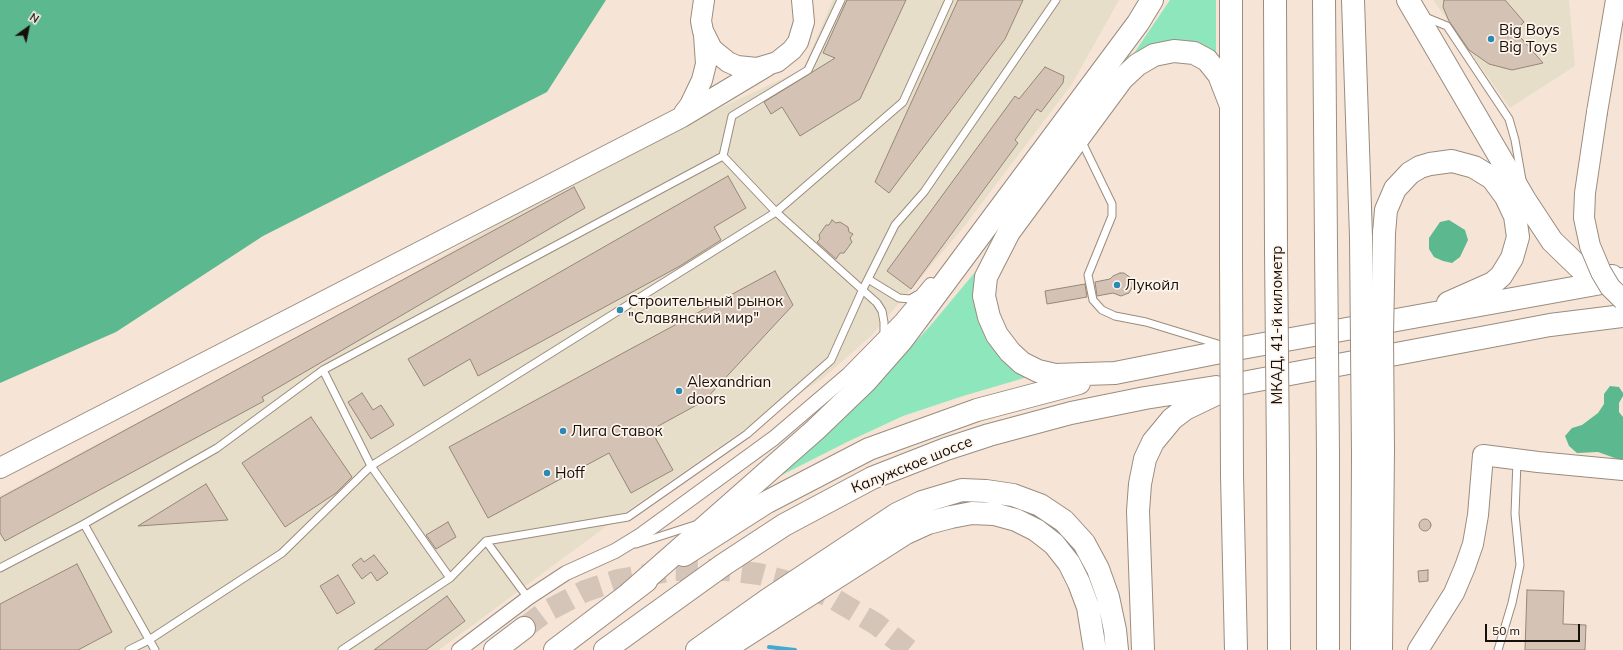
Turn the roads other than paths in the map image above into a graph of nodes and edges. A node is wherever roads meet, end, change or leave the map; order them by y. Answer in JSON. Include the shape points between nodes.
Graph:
{"nodes":[{"id":1,"x":704,"y":0,"type":"edge"},
{"id":2,"x":802,"y":0,"type":"edge"},
{"id":3,"x":841,"y":0,"type":"edge"},
{"id":4,"x":949,"y":0,"type":"edge"},
{"id":5,"x":1056,"y":0,"type":"edge"},
{"id":6,"x":1152,"y":0,"type":"edge"},
{"id":7,"x":1233,"y":0,"type":"edge"},
{"id":8,"x":1275,"y":0,"type":"edge"},
{"id":9,"x":1324,"y":0,"type":"edge"},
{"id":10,"x":1353,"y":0,"type":"edge"},
{"id":11,"x":1616,"y":0,"type":"edge"},
{"id":12,"x":1415,"y":5,"type":"edge"},
{"id":13,"x":703,"y":31,"type":"junction"},
{"id":14,"x":767,"y":66,"type":"junction"},
{"id":15,"x":1231,"y":106,"type":"junction"},
{"id":16,"x":682,"y":117,"type":"junction"},
{"id":17,"x":1079,"y":137,"type":"junction"},
{"id":18,"x":723,"y":156,"type":"junction"},
{"id":19,"x":776,"y":212,"type":"junction"},
{"id":20,"x":1372,"y":235,"type":"junction"},
{"id":21,"x":978,"y":236,"type":"junction"},
{"id":22,"x":1623,"y":278,"type":"edge"},
{"id":23,"x":868,"y":279,"type":"junction"},
{"id":24,"x":926,"y":290,"type":"junction"},
{"id":25,"x":862,"y":291,"type":"junction"},
{"id":26,"x":1623,"y":300,"type":"edge"},
{"id":27,"x":1418,"y":317,"type":"junction"},
{"id":28,"x":1619,"y":318,"type":"edge"},
{"id":29,"x":884,"y":338,"type":"junction"},
{"id":30,"x":1236,"y":349,"type":"junction"},
{"id":31,"x":323,"y":370,"type":"junction"},
{"id":32,"x":1115,"y":373,"type":"junction"},
{"id":33,"x":1237,"y":384,"type":"junction"},
{"id":34,"x":1373,"y":451,"type":"junction"},
{"id":35,"x":1517,"y":460,"type":"junction"},
{"id":36,"x":371,"y":466,"type":"junction"},
{"id":37,"x":0,"y":468,"type":"edge"},
{"id":38,"x":1623,"y":470,"type":"edge"},
{"id":39,"x":767,"y":502,"type":"junction"},
{"id":40,"x":729,"y":514,"type":"junction"},
{"id":41,"x":84,"y":524,"type":"junction"},
{"id":42,"x":486,"y":541,"type":"junction"},
{"id":43,"x":615,"y":551,"type":"junction"},
{"id":44,"x":0,"y":568,"type":"edge"},
{"id":45,"x":450,"y":578,"type":"junction"},
{"id":46,"x":631,"y":592,"type":"junction"},
{"id":47,"x":528,"y":598,"type":"junction"},
{"id":48,"x":647,"y":619,"type":"junction"},
{"id":49,"x":524,"y":628,"type":"tunnel mouth"},
{"id":50,"x":149,"y":640,"type":"junction"},
{"id":51,"x":129,"y":650,"type":"edge"},
{"id":52,"x":155,"y":650,"type":"edge"},
{"id":53,"x":342,"y":650,"type":"edge"},
{"id":54,"x":459,"y":650,"type":"edge"},
{"id":55,"x":495,"y":650,"type":"edge"},
{"id":56,"x":555,"y":650,"type":"edge"},
{"id":57,"x":605,"y":650,"type":"edge"},
{"id":58,"x":612,"y":650,"type":"edge"},
{"id":59,"x":698,"y":650,"type":"edge"},
{"id":60,"x":723,"y":650,"type":"edge"},
{"id":61,"x":1095,"y":650,"type":"edge"},
{"id":62,"x":1117,"y":650,"type":"edge"},
{"id":63,"x":1143,"y":650,"type":"edge"},
{"id":64,"x":1236,"y":650,"type":"edge"},
{"id":65,"x":1279,"y":650,"type":"edge"},
{"id":66,"x":1328,"y":650,"type":"edge"},
{"id":67,"x":1362,"y":650,"type":"edge"},
{"id":68,"x":1381,"y":650,"type":"edge"},
{"id":69,"x":1418,"y":650,"type":"edge"},
{"id":70,"x":1498,"y":650,"type":"edge"}],
"edges":[{"from":1,"to":13,"type":"street","via":[[701,11]]},
{"from":2,"to":14,"type":"street","via":[[804,22],[798,42],[785,57]]},
{"from":3,"to":18,"type":"lane","via":[[808,70],[732,116]]},
{"from":4,"to":19,"type":"lane","via":[[903,102]]},
{"from":5,"to":23,"type":"lane","via":[[924,192],[895,225]]},
{"from":6,"to":21,"type":"main road","via":[[1138,23]]},
{"from":7,"to":15,"type":"main road"},
{"from":8,"to":65,"type":"main road","name":"МКАД, 41-й километр","bridge":true},
{"from":9,"to":66,"type":"main road","bridge":true},
{"from":10,"to":20,"type":"main road","via":[[1358,111]]},
{"from":11,"to":26,"type":"street","bridge":true,"via":[[1585,193],[1584,218],[1590,246],[1601,272],[1610,287]]},
{"from":12,"to":22,"type":"main road","via":[[1525,200],[1552,241],[1583,271],[1594,276]]},
{"from":13,"to":14,"type":"street","via":[[712,49],[728,62],[747,68]]},
{"from":13,"to":16,"type":"street","via":[[706,64],[702,80]]},
{"from":14,"to":16,"type":"street"},
{"from":15,"to":17,"type":"main road","via":[[1219,75],[1207,60],[1194,53],[1174,51],[1154,55],[1127,74]]},
{"from":15,"to":64,"type":"main road","bridge":true,"via":[[1232,475]]},
{"from":16,"to":37,"type":"street"},
{"from":17,"to":30,"type":"lane","via":[[1112,204],[1112,216],[1088,275],[1094,300],[1102,310],[1115,316],[1146,322]]},
{"from":17,"to":32,"type":"main road","via":[[1009,232],[986,277],[984,296],[997,335],[1022,363],[1038,371],[1055,375]]},
{"from":18,"to":19,"type":"lane"},
{"from":18,"to":31,"type":"lane"},
{"from":19,"to":25,"type":"lane"},
{"from":19,"to":36,"type":"lane"},
{"from":20,"to":27,"type":"main road","via":[[1395,189],[1402,181],[1415,170],[1441,162],[1463,163],[1483,172],[1499,187],[1513,211],[1517,226],[1516,248],[1501,276],[1483,288]]},
{"from":20,"to":34,"type":"main road","bridge":true},
{"from":20,"to":34,"type":"main road","bridge":true,"via":[[1382,336]]},
{"from":21,"to":24,"type":"street"},
{"from":21,"to":40,"type":"main road","via":[[902,340],[866,381]]},
{"from":22,"to":27,"type":"main road"},
{"from":23,"to":24,"type":"lane","via":[[899,298],[910,299]]},
{"from":23,"to":25,"type":"lane"},
{"from":24,"to":29,"type":"street"},
{"from":25,"to":29,"type":"lane","via":[[882,311]]},
{"from":25,"to":42,"type":"lane","via":[[831,360],[747,434],[628,517]]},
{"from":27,"to":30,"type":"main road"},
{"from":28,"to":33,"type":"main road","via":[[1550,325]]},
{"from":29,"to":43,"type":"street","via":[[849,374],[774,438]]},
{"from":30,"to":32,"type":"main road"},
{"from":31,"to":36,"type":"lane"},
{"from":31,"to":41,"type":"lane","via":[[218,448]]},
{"from":32,"to":39,"type":"main road","name":"Калужское шоссе","via":[[977,410],[925,427],[869,449]]},
{"from":33,"to":48,"type":"main road","name":"Калужское шоссе","via":[[1145,398],[988,434],[872,478],[784,526]]},
{"from":33,"to":63,"type":"main road","via":[[1185,409],[1172,419],[1153,442],[1145,459],[1138,511]]},
{"from":34,"to":67,"type":"main road"},
{"from":34,"to":68,"type":"main road"},
{"from":35,"to":38,"type":"street"},
{"from":35,"to":69,"type":"street","via":[[1483,455],[1478,515],[1466,567],[1454,593]]},
{"from":35,"to":70,"type":"lane","via":[[1515,514],[1520,565]]},
{"from":36,"to":45,"type":"lane"},
{"from":36,"to":50,"type":"lane","via":[[282,553]]},
{"from":39,"to":40,"type":"lane"},
{"from":39,"to":46,"type":"main road","name":"Калужское шоссе","via":[[698,545]]},
{"from":40,"to":43,"type":"lane"},
{"from":40,"to":46,"type":"main road"},
{"from":41,"to":44,"type":"lane"},
{"from":41,"to":50,"type":"lane"},
{"from":42,"to":45,"type":"lane"},
{"from":42,"to":47,"type":"lane"},
{"from":43,"to":47,"type":"street","via":[[566,573]]},
{"from":45,"to":53,"type":"lane"},
{"from":46,"to":56,"type":"main road","name":"Калужское шоссе"},
{"from":47,"to":54,"type":"street"},
{"from":48,"to":57,"type":"main road","name":"Калужское шоссе"},
{"from":48,"to":58,"type":"main road"},
{"from":49,"to":55,"type":"main road"},
{"from":50,"to":51,"type":"lane"},
{"from":50,"to":52,"type":"lane"},
{"from":59,"to":62,"type":"main road","via":[[766,601],[897,514],[928,500],[962,490],[1013,495],[1040,505],[1064,521],[1084,543],[1098,569],[1108,598]]},
{"from":60,"to":61,"type":"main road","via":[[906,533],[936,521],[972,513],[994,514],[1016,520],[1036,530],[1054,544],[1079,583],[1088,607]]}]}
